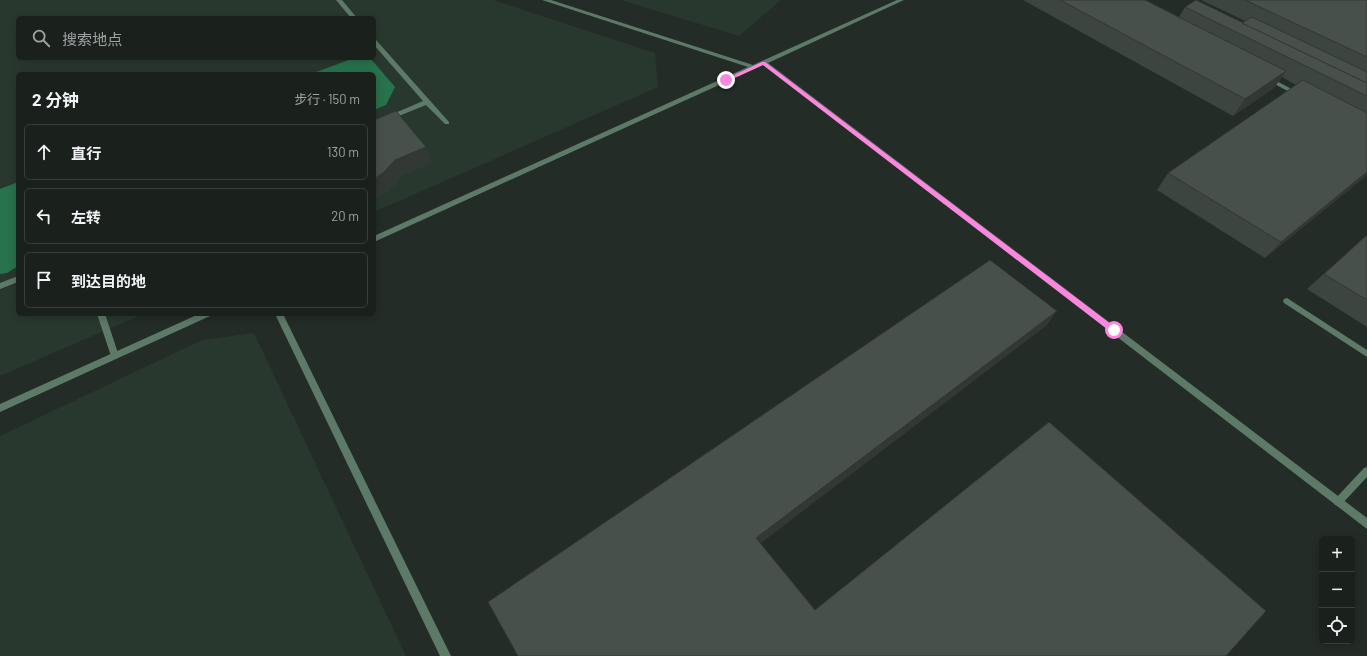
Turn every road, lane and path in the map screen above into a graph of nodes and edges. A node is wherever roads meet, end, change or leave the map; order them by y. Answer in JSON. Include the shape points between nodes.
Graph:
{"nodes":[{"id":1,"x":339,"y":0,"type":"edge"},
{"id":2,"x":545,"y":0,"type":"edge"},
{"id":3,"x":901,"y":0,"type":"edge"},
{"id":4,"x":352,"y":16,"type":"edge"},
{"id":5,"x":376,"y":43,"type":"edge"},
{"id":6,"x":764,"y":63,"type":"junction"},
{"id":7,"x":754,"y":67,"type":"junction"},
{"id":8,"x":1263,"y":76,"type":"edge"},
{"id":9,"x":1304,"y":98,"type":"edge"},
{"id":10,"x":427,"y":102,"type":"junction"},
{"id":11,"x":376,"y":123,"type":"edge"},
{"id":12,"x":447,"y":123,"type":"dead end"},
{"id":13,"x":376,"y":238,"type":"edge"},
{"id":14,"x":16,"y":280,"type":"edge"},
{"id":15,"x":0,"y":286,"type":"edge"},
{"id":16,"x":1287,"y":301,"type":"dead end"},
{"id":17,"x":102,"y":316,"type":"edge"},
{"id":18,"x":203,"y":316,"type":"edge"},
{"id":19,"x":280,"y":316,"type":"edge"},
{"id":20,"x":1367,"y":354,"type":"edge"},
{"id":21,"x":115,"y":356,"type":"junction"},
{"id":22,"x":0,"y":408,"type":"edge"},
{"id":23,"x":1367,"y":471,"type":"edge"},
{"id":24,"x":1338,"y":502,"type":"junction"},
{"id":25,"x":1367,"y":524,"type":"edge"},
{"id":26,"x":446,"y":656,"type":"edge"}],
"edges":[{"from":1,"to":4,"type":"street"},
{"from":2,"to":7,"type":"street"},
{"from":3,"to":6,"type":"street"},
{"from":5,"to":10,"type":"street"},
{"from":6,"to":7,"type":"street"},
{"from":6,"to":24,"type":"street"},
{"from":7,"to":13,"type":"street"},
{"from":8,"to":9,"type":"street"},
{"from":10,"to":11,"type":"street"},
{"from":10,"to":12,"type":"street"},
{"from":14,"to":15,"type":"street"},
{"from":16,"to":20,"type":"street"},
{"from":17,"to":21,"type":"street"},
{"from":18,"to":21,"type":"street"},
{"from":19,"to":26,"type":"street"},
{"from":21,"to":22,"type":"street"},
{"from":23,"to":24,"type":"street"},
{"from":24,"to":25,"type":"street"}]}
